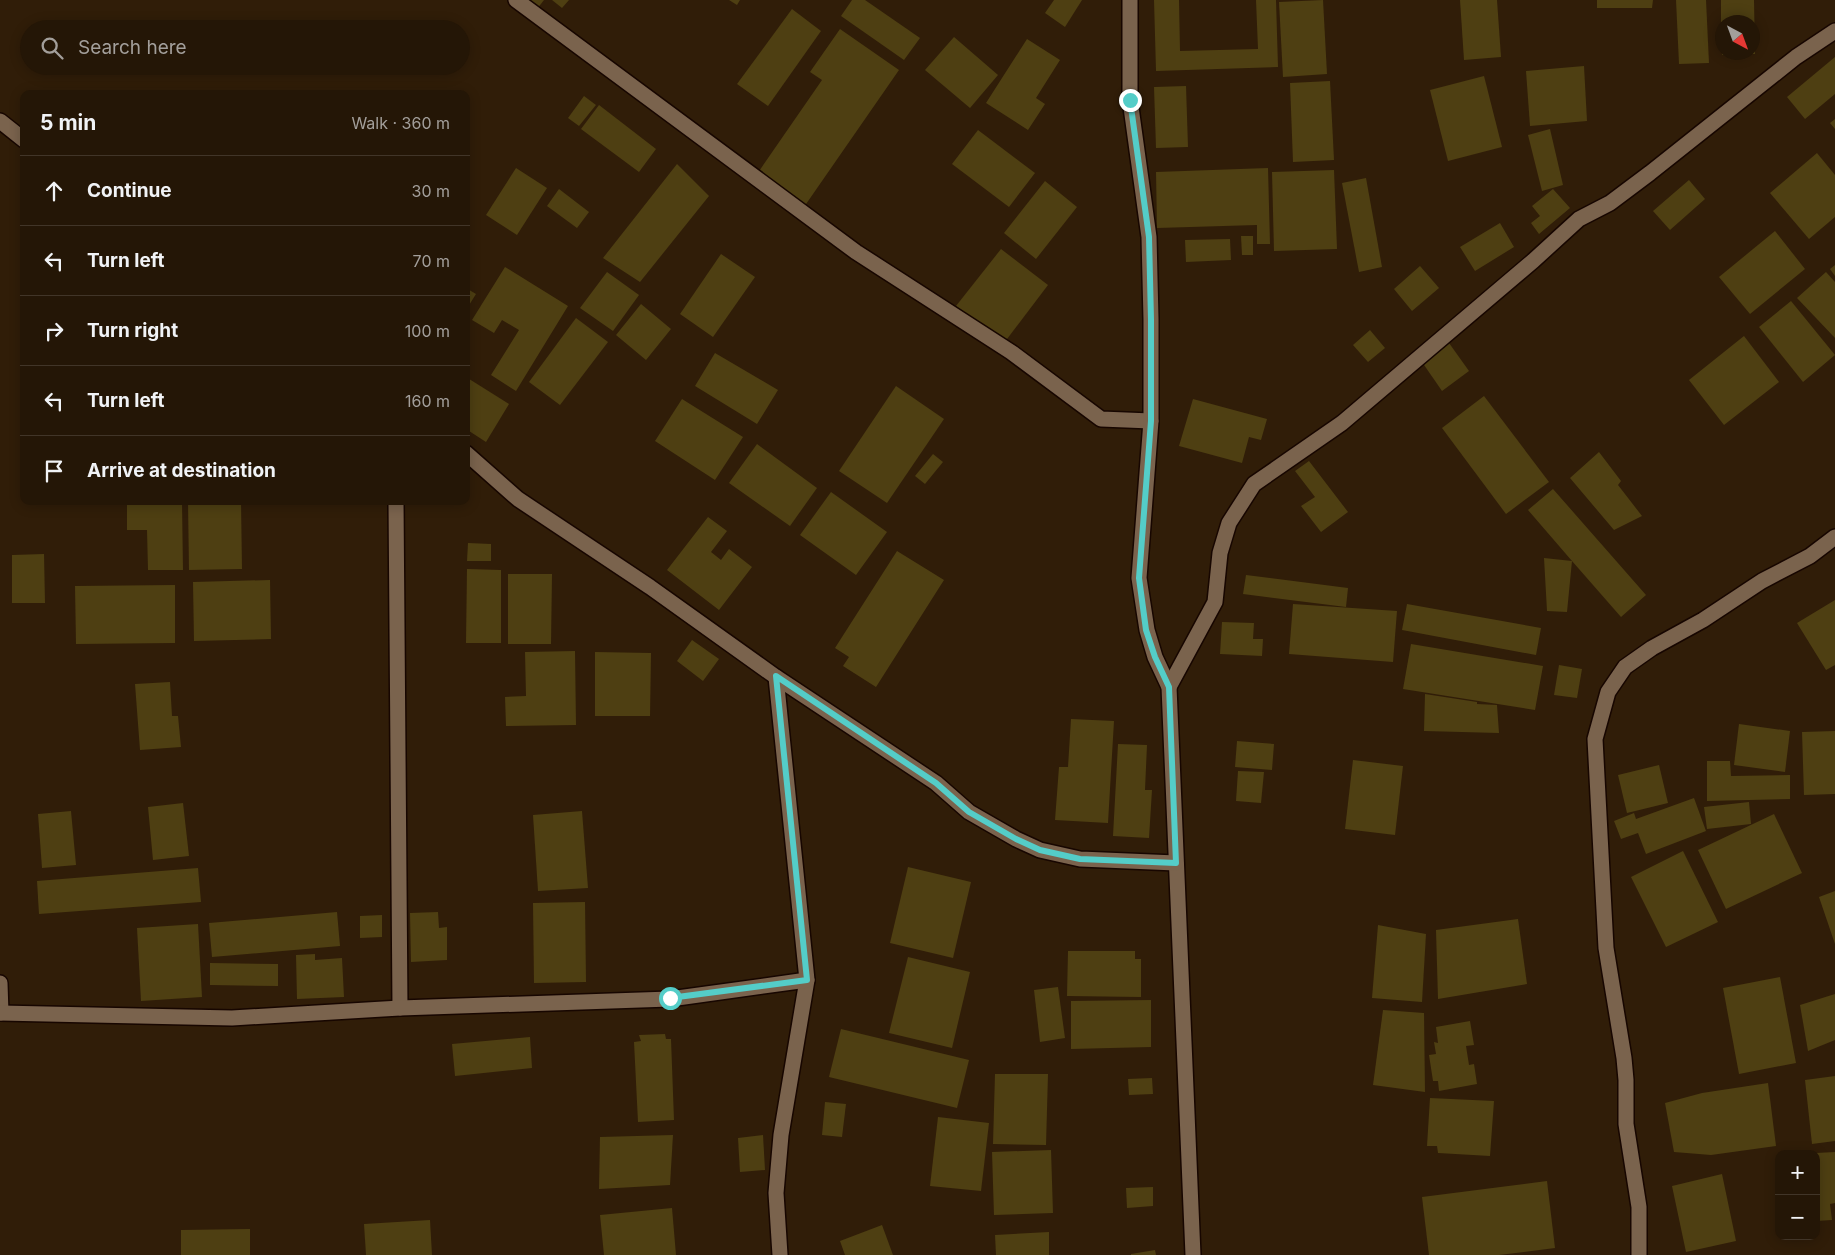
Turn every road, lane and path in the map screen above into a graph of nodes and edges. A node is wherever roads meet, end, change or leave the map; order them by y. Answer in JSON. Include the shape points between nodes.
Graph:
{"nodes":[{"id":1,"x":516,"y":0,"type":"edge"},
{"id":2,"x":1130,"y":0,"type":"edge"},
{"id":3,"x":1835,"y":31,"type":"edge"},
{"id":4,"x":0,"y":121,"type":"edge"},
{"id":5,"x":20,"y":137,"type":"edge"},
{"id":6,"x":1151,"y":421,"type":"junction"},
{"id":7,"x":470,"y":457,"type":"edge"},
{"id":8,"x":396,"y":505,"type":"edge"},
{"id":9,"x":1835,"y":537,"type":"edge"},
{"id":10,"x":776,"y":676,"type":"junction"},
{"id":11,"x":1169,"y":687,"type":"junction"},
{"id":12,"x":1176,"y":863,"type":"junction"},
{"id":13,"x":807,"y":980,"type":"junction"},
{"id":14,"x":0,"y":983,"type":"edge"},
{"id":15,"x":400,"y":1008,"type":"junction"},
{"id":16,"x":1,"y":1013,"type":"edge"},
{"id":17,"x":780,"y":1255,"type":"edge"},
{"id":18,"x":1193,"y":1255,"type":"edge"},
{"id":19,"x":1639,"y":1255,"type":"edge"}],
"edges":[{"from":1,"to":6,"type":"street","via":[[856,252],[1011,352],[1101,419]]},
{"from":2,"to":6,"type":"street","via":[[1130,100],[1149,237]]},
{"from":3,"to":11,"type":"street","via":[[1796,57],[1626,191],[1579,219],[1342,423],[1254,484],[1229,523],[1220,553],[1215,602]]},
{"from":4,"to":5,"type":"street"},
{"from":6,"to":11,"type":"street","via":[[1139,578],[1146,630]]},
{"from":7,"to":10,"type":"street","via":[[518,499]]},
{"from":8,"to":15,"type":"street"},
{"from":9,"to":19,"type":"street","via":[[1810,556],[1762,581],[1625,667],[1608,692],[1595,739],[1606,948],[1624,1058],[1626,1124],[1639,1207]]},
{"from":10,"to":12,"type":"street","via":[[936,783],[969,812],[1016,839],[1040,850],[1080,859]]},
{"from":10,"to":13,"type":"street"},
{"from":11,"to":12,"type":"street"},
{"from":12,"to":18,"type":"street"},
{"from":13,"to":15,"type":"street","via":[[670,998]]},
{"from":13,"to":17,"type":"street","via":[[781,1135],[776,1193]]},
{"from":14,"to":16,"type":"street"},
{"from":15,"to":16,"type":"street","via":[[232,1018]]}]}
